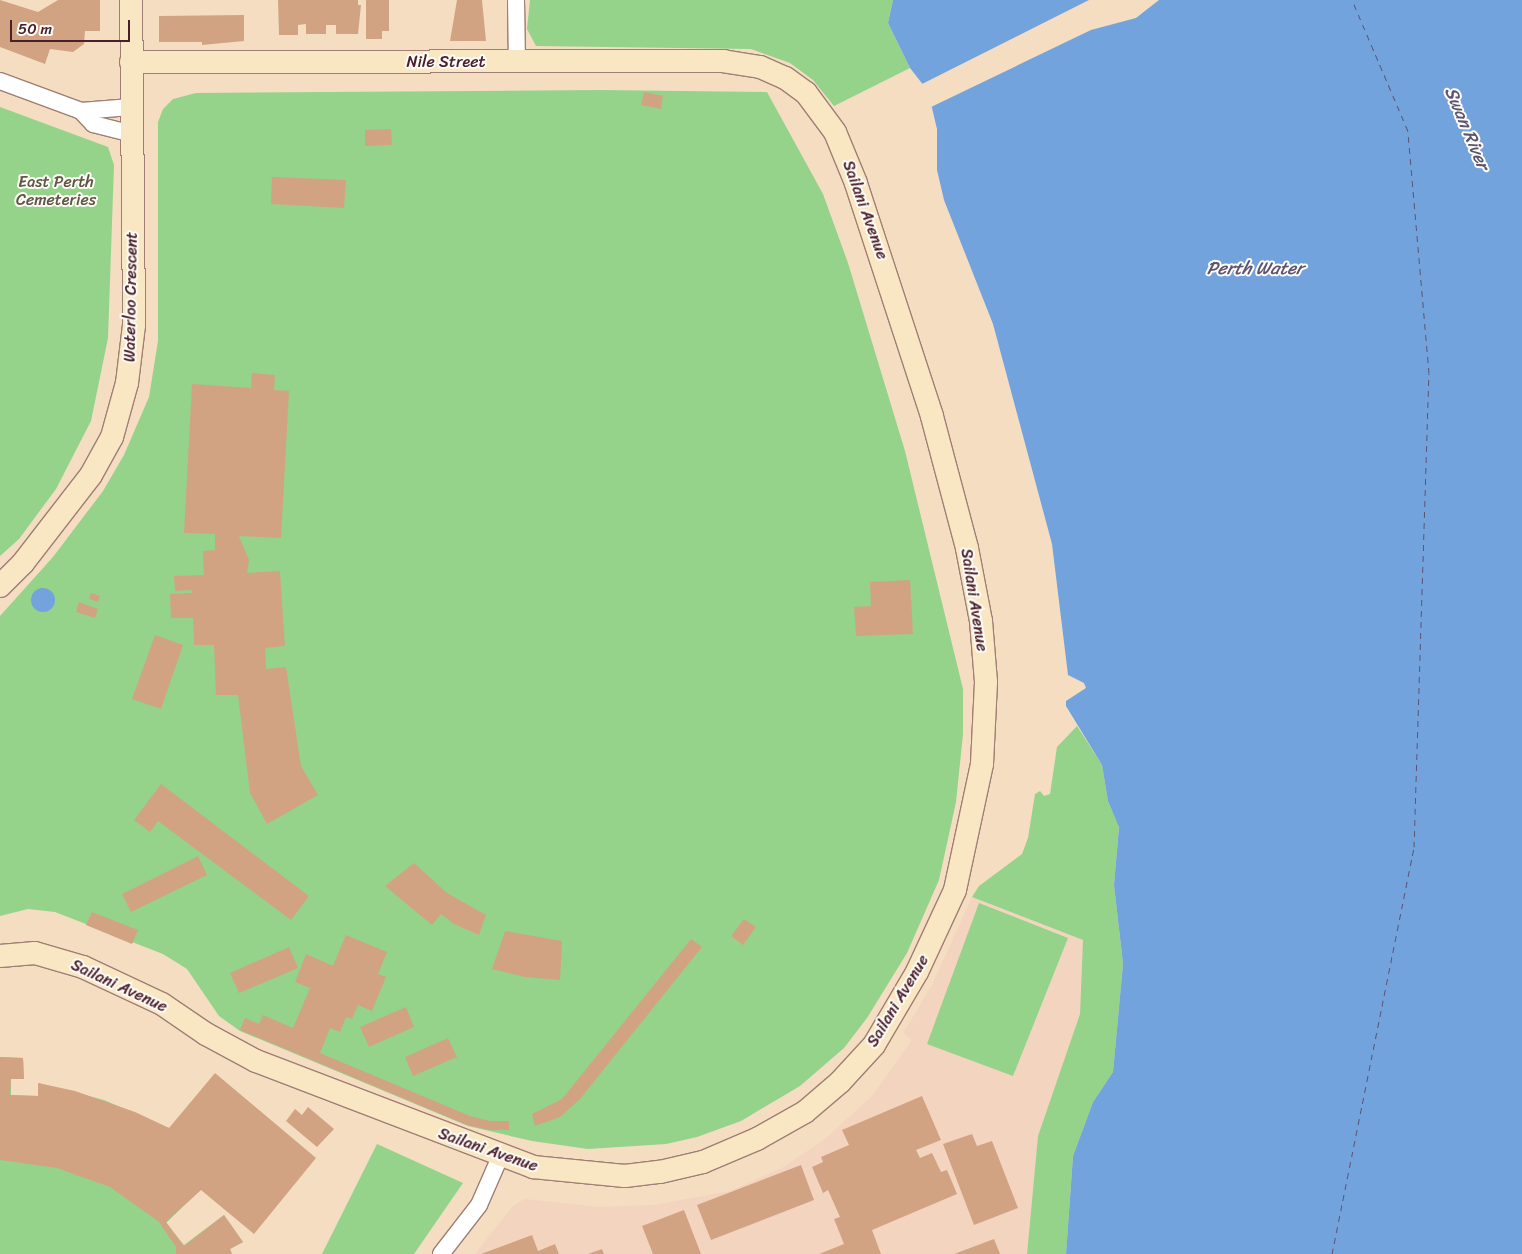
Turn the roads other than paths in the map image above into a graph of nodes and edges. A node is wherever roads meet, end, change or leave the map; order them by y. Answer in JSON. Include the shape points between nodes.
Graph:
{"nodes":[{"id":1,"x":131,"y":0,"type":"edge"},
{"id":2,"x":516,"y":0,"type":"edge"},
{"id":3,"x":131,"y":62,"type":"junction"},
{"id":4,"x":517,"y":62,"type":"junction"},
{"id":5,"x":760,"y":67,"type":"joint"},
{"id":6,"x":0,"y":80,"type":"edge"},
{"id":7,"x":80,"y":112,"type":"junction"},
{"id":8,"x":132,"y":119,"type":"junction"},
{"id":9,"x":0,"y":586,"type":"edge"},
{"id":10,"x":0,"y":956,"type":"edge"},
{"id":11,"x":500,"y":1156,"type":"junction"},
{"id":12,"x":441,"y":1254,"type":"edge"}],
"edges":[{"from":1,"to":3,"type":"street","name":"Waterloo Crescent"},
{"from":2,"to":4,"type":"street"},
{"from":3,"to":4,"type":"street","name":"Nile Street"},
{"from":3,"to":8,"type":"street","name":"Waterloo Crescent"},
{"from":4,"to":5,"type":"street","name":"Nile Street","via":[[724,61]]},
{"from":5,"to":11,"type":"street","name":"Sailani Avenue","via":[[806,93],[835,132],[874,235],[932,416],[974,582],[984,654],[986,711],[982,764],[955,890],[899,1005],[874,1045],[840,1082],[804,1112],[757,1140],[703,1162],[625,1176],[562,1172]]},
{"from":6,"to":7,"type":"street"},
{"from":7,"to":8,"type":"street"},
{"from":7,"to":8,"type":"street","via":[[94,124]]},
{"from":8,"to":9,"type":"street","name":"Waterloo Crescent","via":[[134,325],[130,370],[121,406],[112,437],[91,475],[29,556]]},
{"from":10,"to":11,"type":"street","name":"Sailani Avenue","via":[[35,953],[83,967],[162,1004],[256,1061]]},
{"from":11,"to":12,"type":"street","via":[[479,1204]]}]}
